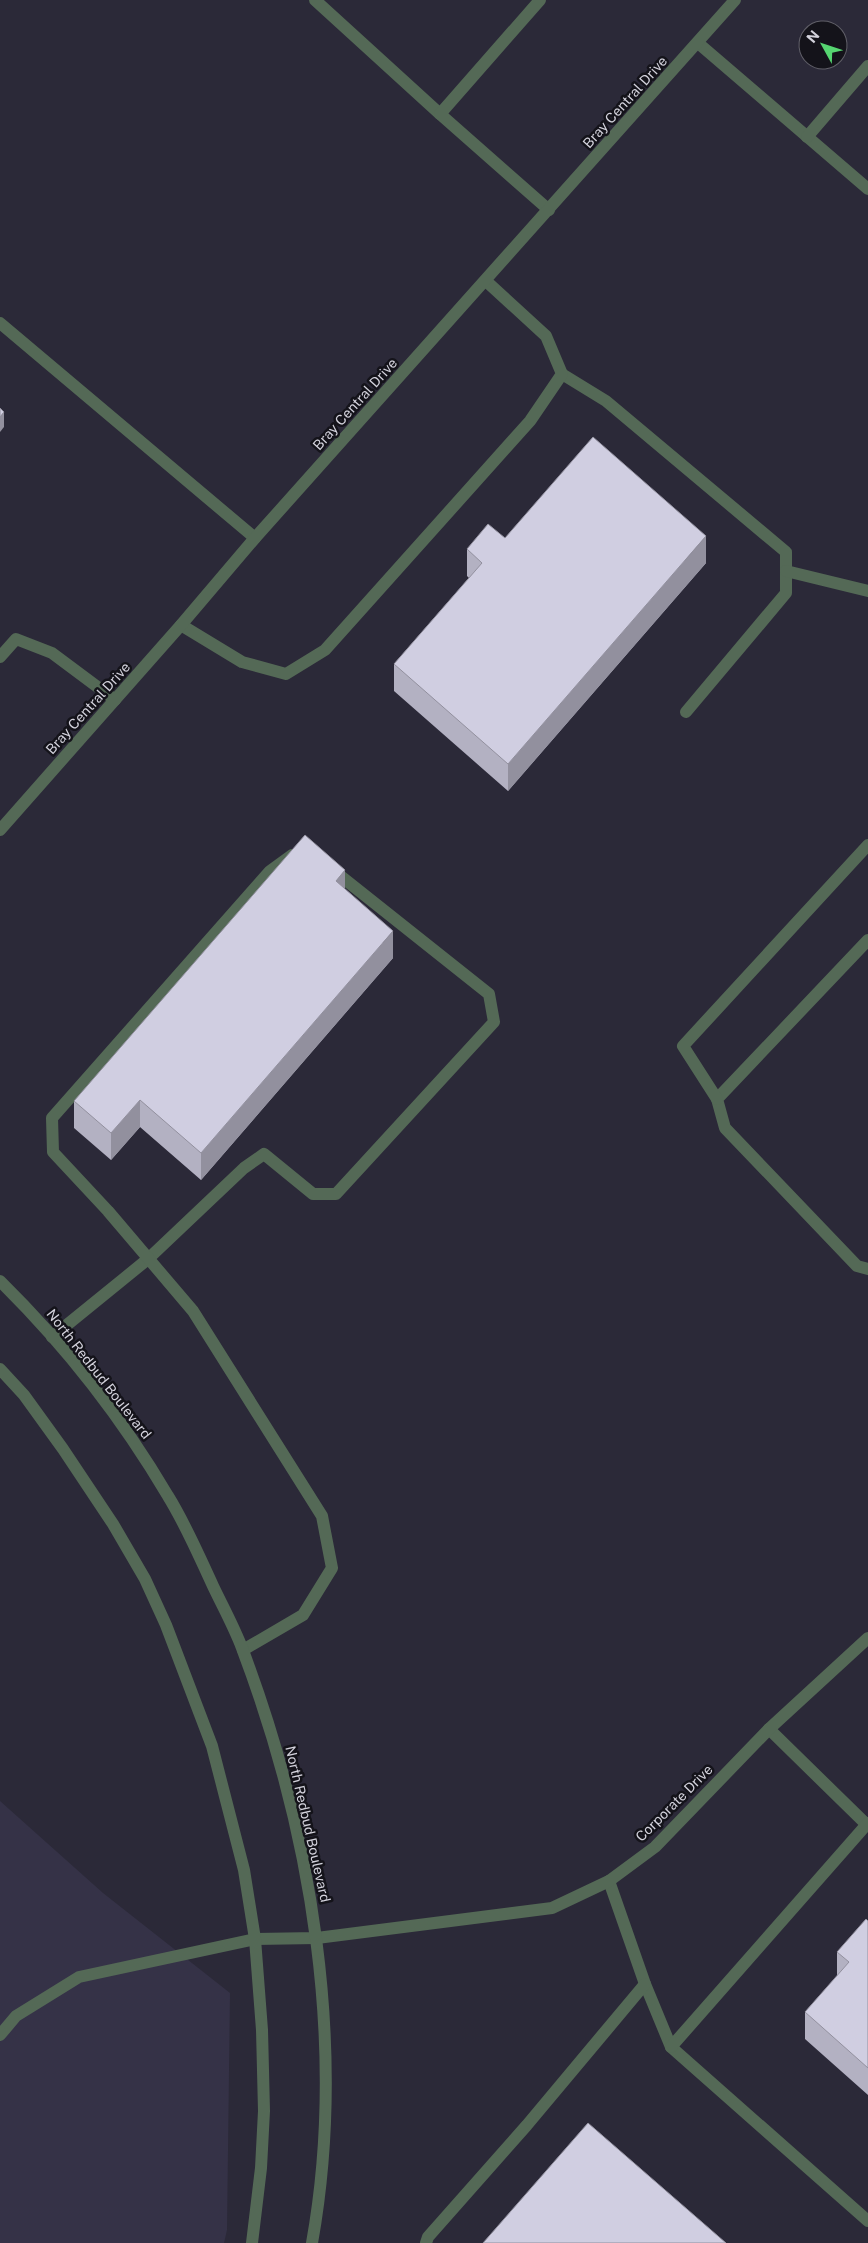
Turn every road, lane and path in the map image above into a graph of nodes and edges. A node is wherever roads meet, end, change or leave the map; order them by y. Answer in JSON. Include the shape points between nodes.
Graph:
{"nodes":[{"id":1,"x":315,"y":0,"type":"edge"},
{"id":2,"x":540,"y":0,"type":"edge"},
{"id":3,"x":736,"y":0,"type":"edge"},
{"id":4,"x":698,"y":43,"type":"junction"},
{"id":5,"x":868,"y":66,"type":"edge"},
{"id":6,"x":440,"y":114,"type":"junction"},
{"id":7,"x":807,"y":137,"type":"junction"},
{"id":8,"x":868,"y":189,"type":"edge"},
{"id":9,"x":549,"y":210,"type":"junction"},
{"id":10,"x":486,"y":281,"type":"junction"},
{"id":11,"x":0,"y":323,"type":"edge"},
{"id":12,"x":562,"y":374,"type":"junction"},
{"id":13,"x":255,"y":538,"type":"junction"},
{"id":14,"x":786,"y":571,"type":"junction"},
{"id":15,"x":868,"y":591,"type":"edge"},
{"id":16,"x":181,"y":625,"type":"junction"},
{"id":17,"x":0,"y":657,"type":"edge"},
{"id":18,"x":115,"y":700,"type":"junction"},
{"id":19,"x":686,"y":712,"type":"dead end"},
{"id":20,"x":0,"y":830,"type":"edge"},
{"id":21,"x":868,"y":845,"type":"edge"},
{"id":22,"x":303,"y":846,"type":"edge"},
{"id":23,"x":326,"y":864,"type":"edge"},
{"id":24,"x":868,"y":940,"type":"edge"},
{"id":25,"x":717,"y":1099,"type":"junction"},
{"id":26,"x":148,"y":1258,"type":"junction"},
{"id":27,"x":868,"y":1269,"type":"edge"},
{"id":28,"x":0,"y":1281,"type":"edge"},
{"id":29,"x":52,"y":1337,"type":"junction"},
{"id":30,"x":0,"y":1369,"type":"edge"},
{"id":31,"x":868,"y":1638,"type":"edge"},
{"id":32,"x":242,"y":1650,"type":"junction"},
{"id":33,"x":769,"y":1729,"type":"junction"},
{"id":34,"x":868,"y":1825,"type":"edge"},
{"id":35,"x":609,"y":1881,"type":"junction"},
{"id":36,"x":317,"y":1938,"type":"junction"},
{"id":37,"x":255,"y":1939,"type":"junction"},
{"id":38,"x":645,"y":1984,"type":"junction"},
{"id":39,"x":0,"y":2035,"type":"edge"},
{"id":40,"x":671,"y":2046,"type":"junction"},
{"id":41,"x":868,"y":2221,"type":"edge"},
{"id":42,"x":252,"y":2243,"type":"edge"},
{"id":43,"x":312,"y":2243,"type":"edge"},
{"id":44,"x":426,"y":2243,"type":"edge"}],
"edges":[{"from":1,"to":6,"type":"street"},
{"from":2,"to":6,"type":"street"},
{"from":3,"to":4,"type":"street","name":"Bray Central Drive"},
{"from":4,"to":7,"type":"street"},
{"from":4,"to":9,"type":"street","name":"Bray Central Drive"},
{"from":5,"to":7,"type":"street"},
{"from":6,"to":9,"type":"street"},
{"from":7,"to":8,"type":"street"},
{"from":9,"to":10,"type":"street","name":"Bray Central Drive"},
{"from":10,"to":12,"type":"street","via":[[546,336]]},
{"from":10,"to":13,"type":"street","name":"Bray Central Drive"},
{"from":11,"to":13,"type":"street"},
{"from":12,"to":14,"type":"street","via":[[606,401],[786,552]]},
{"from":12,"to":16,"type":"street","via":[[530,421],[325,650],[286,674],[242,662]]},
{"from":13,"to":16,"type":"street","name":"Bray Central Drive"},
{"from":14,"to":15,"type":"street"},
{"from":14,"to":19,"type":"street","via":[[786,593]]},
{"from":16,"to":18,"type":"street","name":"Bray Central Drive"},
{"from":17,"to":18,"type":"street","via":[[16,639],[52,653]]},
{"from":18,"to":20,"type":"street","name":"Bray Central Drive"},
{"from":21,"to":25,"type":"street","via":[[683,1046]]},
{"from":22,"to":26,"type":"street","via":[[270,871],[52,1118],[53,1152]]},
{"from":23,"to":26,"type":"street","via":[[489,994],[494,1022],[336,1194],[313,1194],[264,1154],[244,1168]]},
{"from":24,"to":25,"type":"street"},
{"from":25,"to":27,"type":"street","via":[[725,1128],[857,1266]]},
{"from":26,"to":29,"type":"street"},
{"from":26,"to":32,"type":"street","via":[[193,1311],[322,1516],[332,1568],[303,1615]]},
{"from":28,"to":29,"type":"street","name":"North Redbud Boulevard"},
{"from":29,"to":32,"type":"street","name":"North Redbud Boulevard","via":[[127,1431],[170,1499]]},
{"from":30,"to":37,"type":"street","via":[[24,1394],[113,1524],[145,1579],[166,1625],[212,1746],[244,1870]]},
{"from":31,"to":33,"type":"street","name":"Corporate Drive"},
{"from":32,"to":36,"type":"street","name":"North Redbud Boulevard","via":[[276,1748],[299,1838]]},
{"from":33,"to":34,"type":"street"},
{"from":33,"to":35,"type":"street","name":"Corporate Drive","via":[[655,1846]]},
{"from":34,"to":40,"type":"street"},
{"from":35,"to":36,"type":"street","name":"Corporate Drive","via":[[552,1908]]},
{"from":35,"to":38,"type":"street"},
{"from":36,"to":37,"type":"street","name":"Corporate Drive"},
{"from":36,"to":43,"type":"street","name":"North Redbud Boulevard","via":[[325,2027],[324,2114]]},
{"from":37,"to":39,"type":"street","name":"Corporate Drive","via":[[79,1977],[16,2016]]},
{"from":37,"to":42,"type":"street","via":[[264,2111]]},
{"from":38,"to":40,"type":"street"},
{"from":38,"to":44,"type":"street"},
{"from":40,"to":41,"type":"street"}]}
